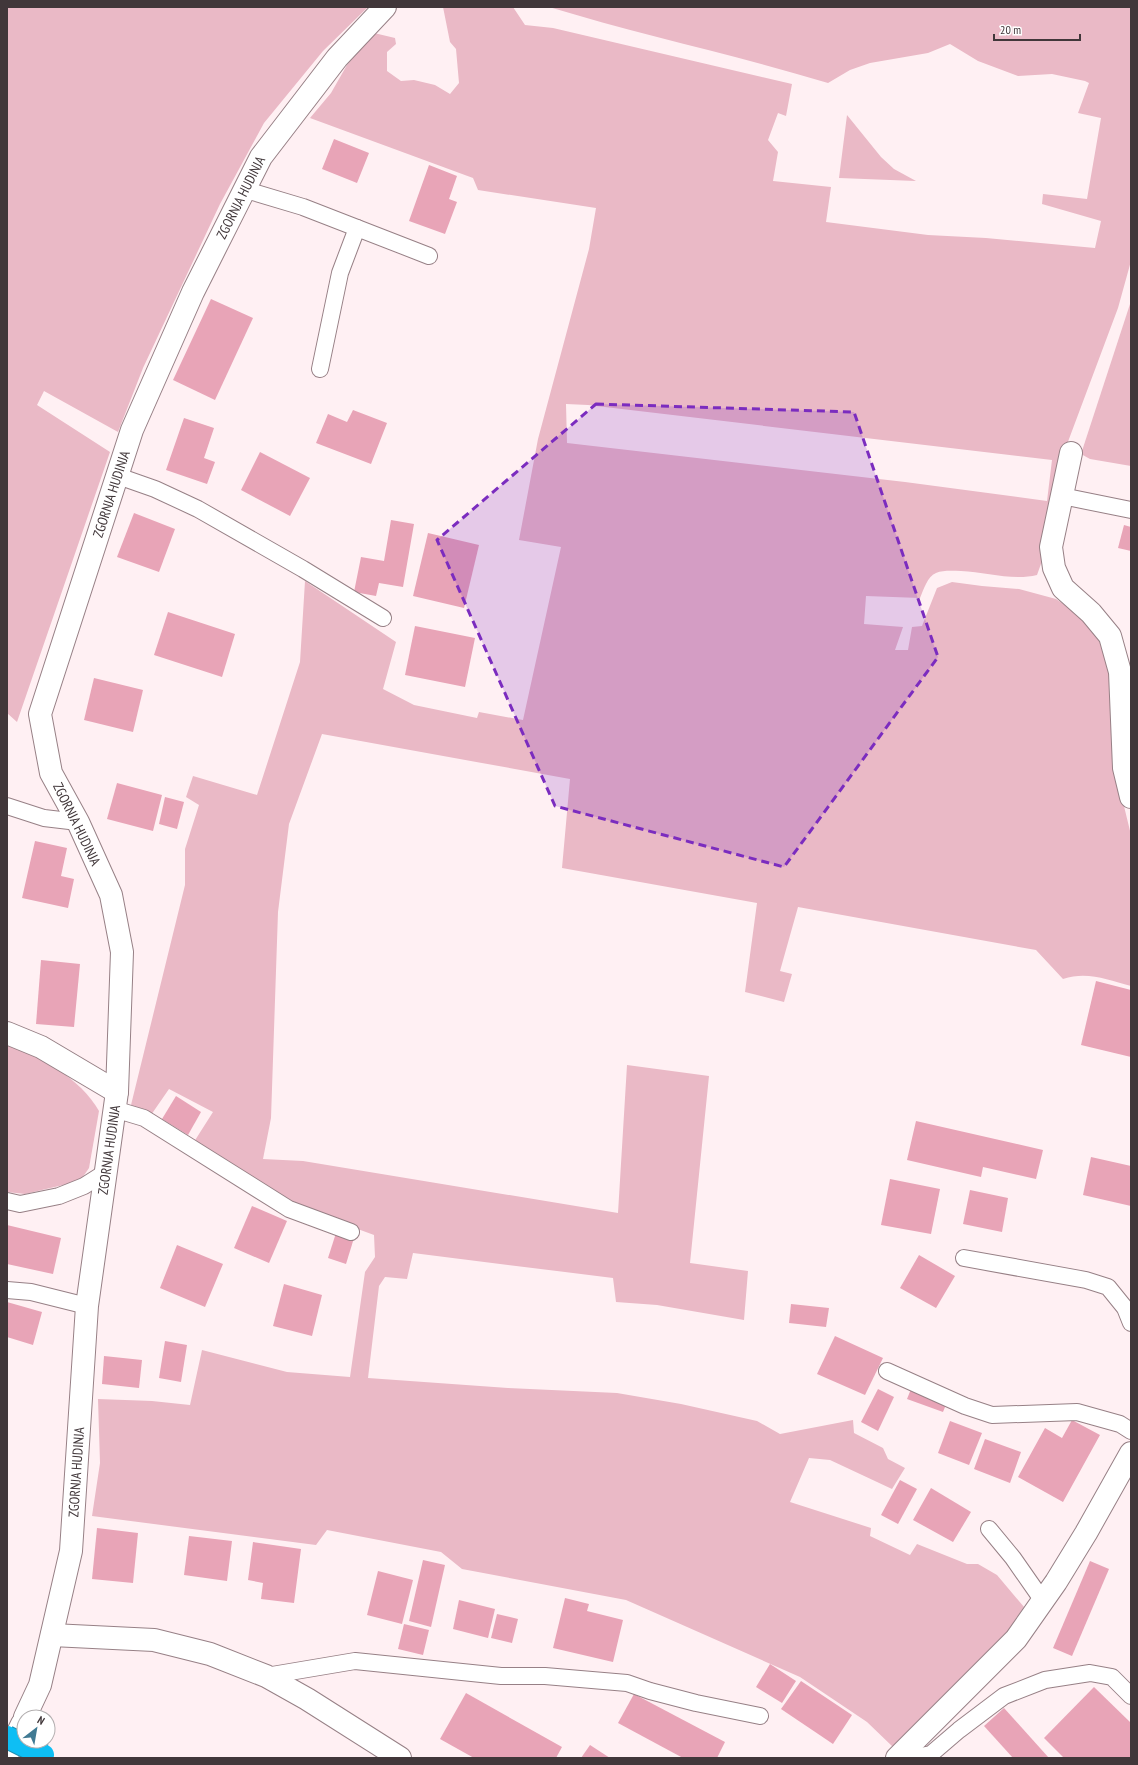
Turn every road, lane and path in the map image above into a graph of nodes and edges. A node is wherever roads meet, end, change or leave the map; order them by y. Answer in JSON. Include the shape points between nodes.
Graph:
{"nodes":[{"id":1,"x":384,"y":7,"type":"edge"},
{"id":2,"x":243,"y":189,"type":"junction"},
{"id":3,"x":357,"y":228,"type":"junction"},
{"id":4,"x":429,"y":256,"type":"dead end"},
{"id":5,"x":320,"y":369,"type":"dead end"},
{"id":6,"x":1071,"y":453,"type":"dead end"},
{"id":7,"x":118,"y":476,"type":"junction"},
{"id":8,"x":1062,"y":496,"type":"junction"},
{"id":9,"x":1131,"y":510,"type":"edge"},
{"id":10,"x":383,"y":618,"type":"dead end"},
{"id":11,"x":1131,"y":797,"type":"edge"},
{"id":12,"x":7,"y":806,"type":"edge"},
{"id":13,"x":78,"y":822,"type":"junction"},
{"id":14,"x":7,"y":1033,"type":"edge"},
{"id":15,"x":116,"y":1100,"type":"junction"},
{"id":16,"x":106,"y":1172,"type":"junction"},
{"id":17,"x":7,"y":1201,"type":"edge"},
{"id":18,"x":351,"y":1232,"type":"dead end"},
{"id":19,"x":964,"y":1258,"type":"dead end"},
{"id":20,"x":7,"y":1290,"type":"edge"},
{"id":21,"x":87,"y":1306,"type":"junction"},
{"id":22,"x":1131,"y":1323,"type":"edge"},
{"id":23,"x":888,"y":1371,"type":"dead end"},
{"id":24,"x":1131,"y":1431,"type":"edge"},
{"id":25,"x":1131,"y":1453,"type":"edge"},
{"id":26,"x":989,"y":1529,"type":"dead end"},
{"id":27,"x":1043,"y":1601,"type":"junction"},
{"id":28,"x":52,"y":1635,"type":"junction"},
{"id":29,"x":266,"y":1676,"type":"junction"},
{"id":30,"x":1131,"y":1696,"type":"edge"},
{"id":31,"x":28,"y":1709,"type":"edge"},
{"id":32,"x":760,"y":1716,"type":"dead end"},
{"id":33,"x":16,"y":1735,"type":"edge"},
{"id":34,"x":7,"y":1737,"type":"edge"},
{"id":35,"x":7,"y":1755,"type":"edge"},
{"id":36,"x":43,"y":1755,"type":"dead end"},
{"id":37,"x":400,"y":1758,"type":"edge"},
{"id":38,"x":897,"y":1758,"type":"edge"},
{"id":39,"x":910,"y":1758,"type":"edge"}],
"edges":[{"from":1,"to":2,"type":"street","name":"ZGORNJA HUDINJA","via":[[295,111],[261,157]]},
{"from":2,"to":3,"type":"lane","via":[[303,207]]},
{"from":2,"to":7,"type":"street","name":"ZGORNJA HUDINJA","via":[[190,299],[132,430]]},
{"from":3,"to":4,"type":"lane"},
{"from":3,"to":5,"type":"lane","via":[[340,273]]},
{"from":6,"to":8,"type":"street"},
{"from":7,"to":10,"type":"lane","via":[[155,489],[198,509]]},
{"from":7,"to":13,"type":"street","name":"ZGORNJA HUDINJA","via":[[40,714],[51,773]]},
{"from":8,"to":9,"type":"lane"},
{"from":8,"to":11,"type":"street","via":[[1051,547],[1054,568],[1063,588],[1091,613],[1110,636],[1120,672],[1124,768]]},
{"from":12,"to":13,"type":"lane","via":[[44,818]]},
{"from":13,"to":15,"type":"street","name":"ZGORNJA HUDINJA","via":[[111,894],[122,952]]},
{"from":14,"to":15,"type":"street","via":[[41,1047]]},
{"from":15,"to":16,"type":"street","name":"ZGORNJA HUDINJA"},
{"from":15,"to":18,"type":"lane","via":[[289,1209]]},
{"from":16,"to":17,"type":"lane","via":[[84,1186],[59,1196],[20,1204]]},
{"from":16,"to":21,"type":"street","name":"ZGORNJA HUDINJA"},
{"from":19,"to":22,"type":"lane","via":[[1086,1280],[1108,1287],[1125,1308]]},
{"from":20,"to":21,"type":"lane","via":[[31,1292]]},
{"from":21,"to":28,"type":"street","name":"ZGORNJA HUDINJA","via":[[71,1551]]},
{"from":23,"to":24,"type":"lane","via":[[965,1406],[992,1415],[1077,1412],[1120,1424]]},
{"from":25,"to":27,"type":"street","via":[[1086,1534]]},
{"from":26,"to":27,"type":"lane"},
{"from":27,"to":38,"type":"street","via":[[1016,1639]]},
{"from":28,"to":29,"type":"street","via":[[154,1640],[210,1654]]},
{"from":28,"to":31,"type":"street","name":"ZGORNJA HUDINJA","via":[[40,1685]]},
{"from":29,"to":32,"type":"lane","via":[[355,1661],[501,1676],[545,1676],[627,1683],[688,1701]]},
{"from":29,"to":37,"type":"street"},
{"from":30,"to":39,"type":"lane","via":[[1112,1677],[1090,1673],[1044,1680],[1004,1696],[931,1754]]},
{"from":33,"to":35,"type":"street","name":"ZGORNJA HUDINJA"},
{"from":34,"to":36,"type":"highway","bridge":true}]}
